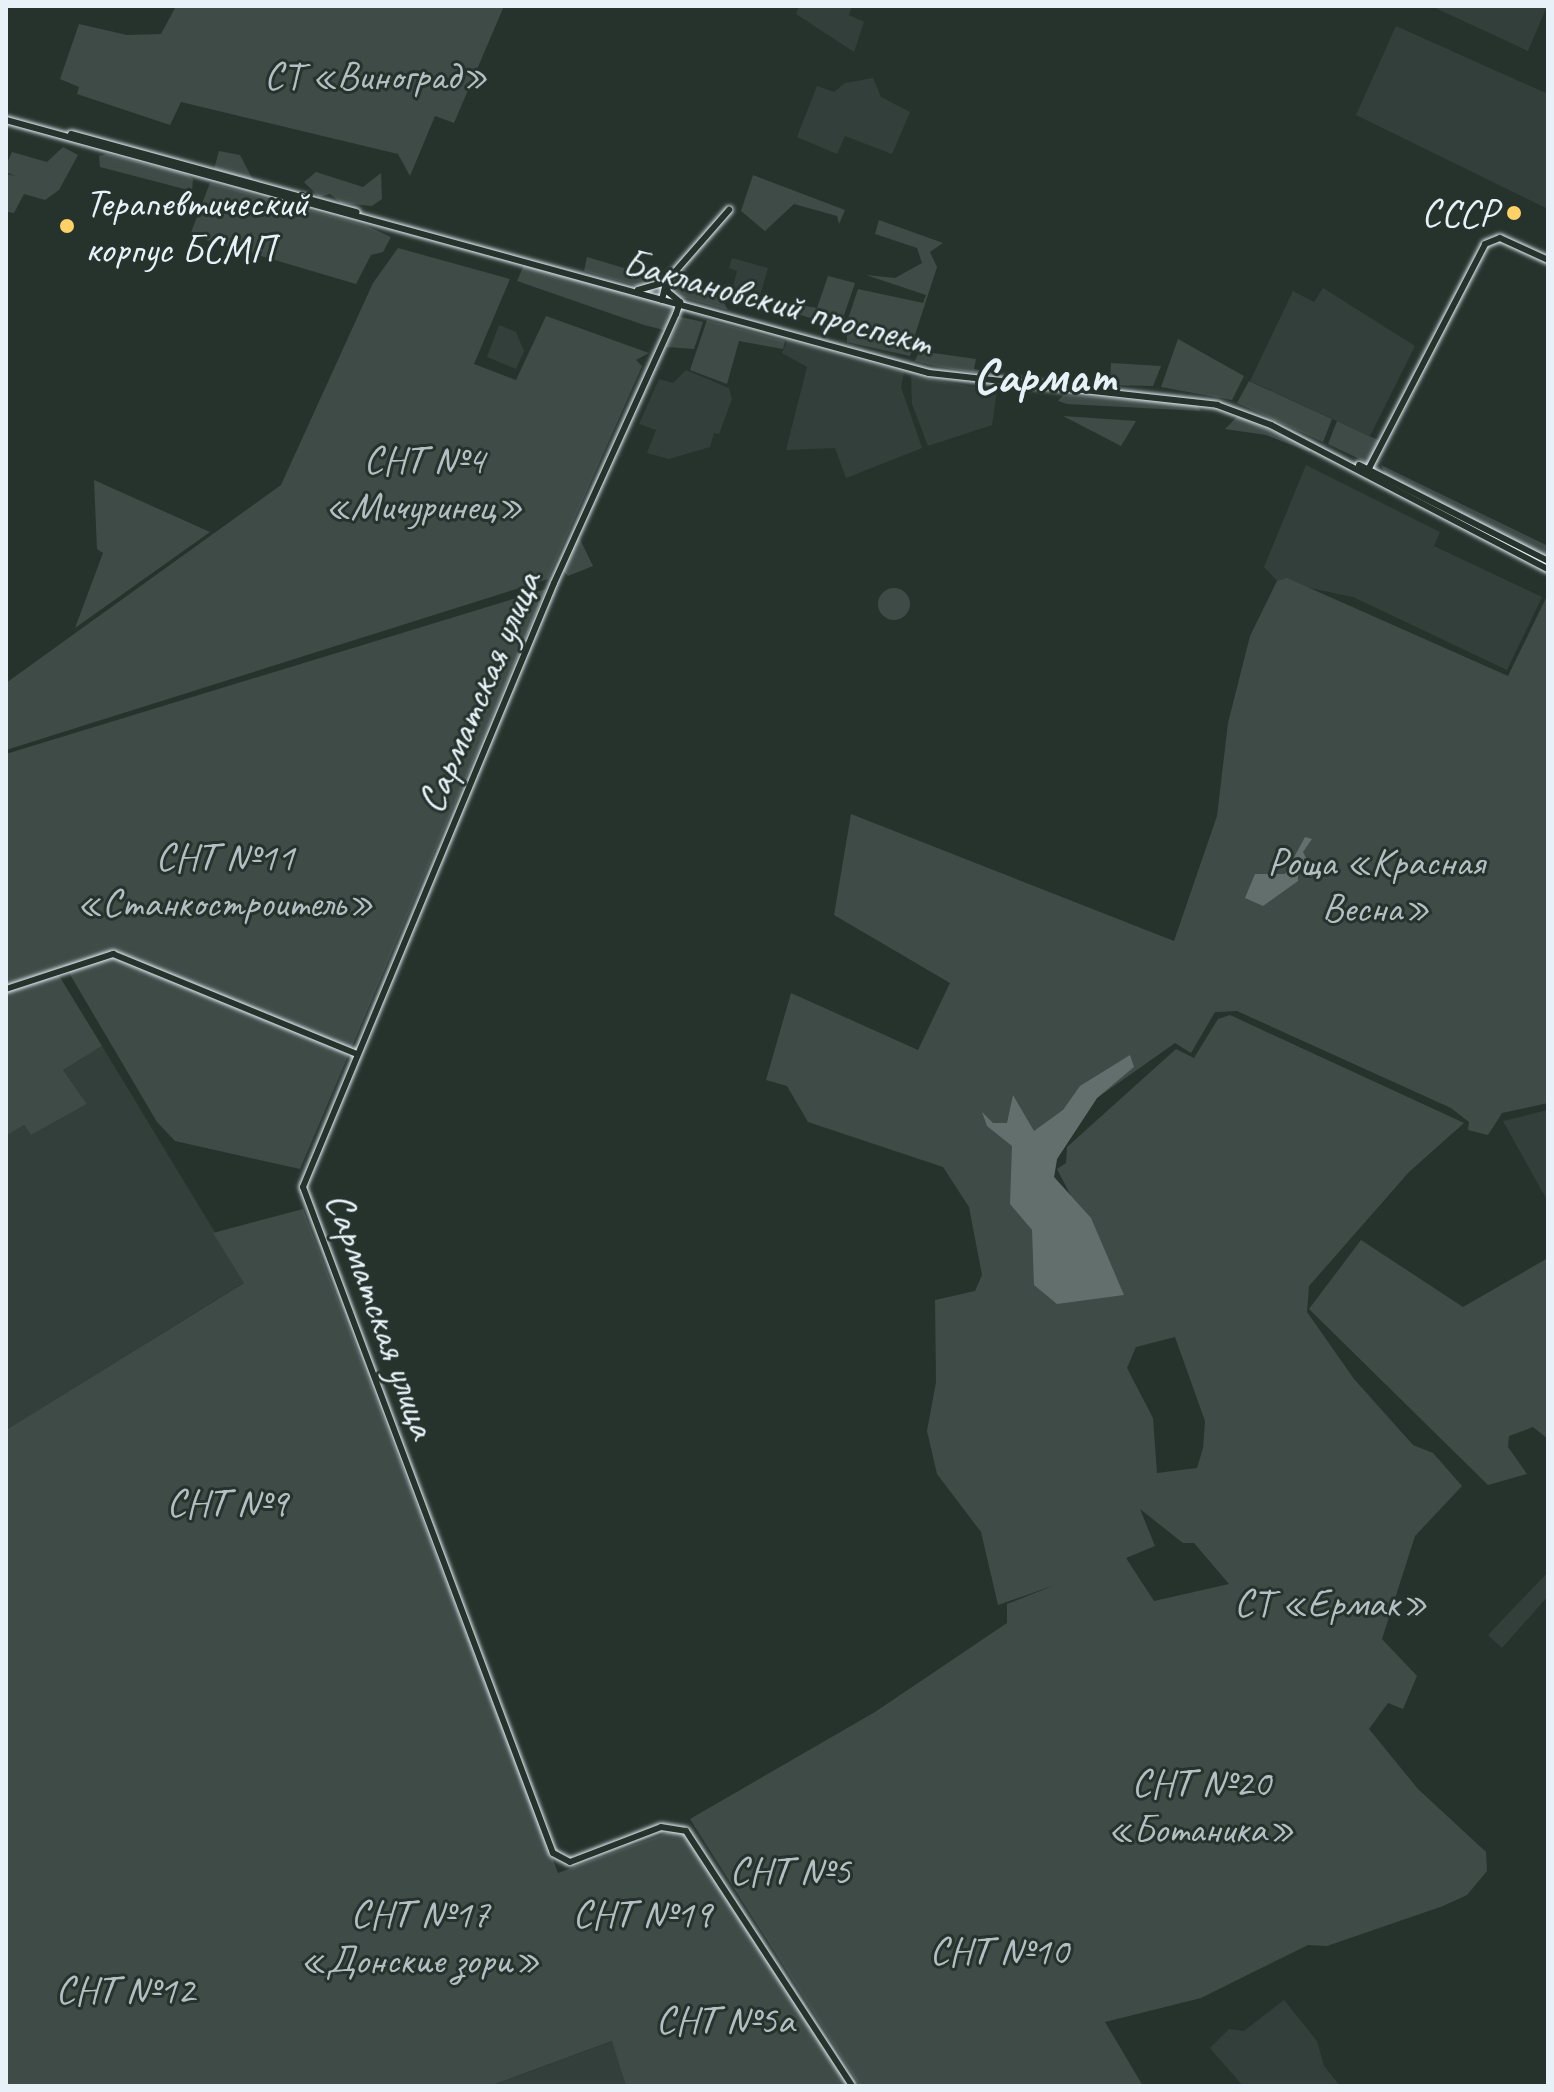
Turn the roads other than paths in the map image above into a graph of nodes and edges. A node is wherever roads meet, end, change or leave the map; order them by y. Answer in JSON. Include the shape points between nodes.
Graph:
{"nodes":[{"id":1,"x":6,"y":118,"type":"edge"},
{"id":2,"x":729,"y":210,"type":"dead end"},
{"id":3,"x":409,"y":228,"type":"junction"},
{"id":4,"x":1548,"y":260,"type":"edge"},
{"id":5,"x":666,"y":282,"type":"junction"},
{"id":6,"x":638,"y":290,"type":"junction"},
{"id":7,"x":662,"y":299,"type":"junction"},
{"id":8,"x":680,"y":303,"type":"junction"},
{"id":9,"x":1368,"y":472,"type":"junction"},
{"id":10,"x":1548,"y":561,"type":"edge"},
{"id":11,"x":1548,"y":569,"type":"edge"},
{"id":12,"x":6,"y":989,"type":"edge"},
{"id":13,"x":354,"y":1053,"type":"dead end"},
{"id":14,"x":852,"y":2086,"type":"edge"}],
"edges":[{"from":1,"to":3,"type":"main road","name":"Баклановский проспект"},
{"from":2,"to":5,"type":"main road"},
{"from":3,"to":6,"type":"main road","name":"Баклановский проспект"},
{"from":3,"to":7,"type":"main road","name":"Баклановский проспект"},
{"from":4,"to":9,"type":"main road","via":[[1500,238],[1485,244]]},
{"from":5,"to":6,"type":"main road"},
{"from":5,"to":7,"type":"main road"},
{"from":5,"to":8,"type":"main road"},
{"from":6,"to":7,"type":"main road","name":"Баклановский проспект"},
{"from":7,"to":8,"type":"main road","name":"Баклановский проспект"},
{"from":8,"to":9,"type":"main road","name":"Баклановский проспект","via":[[961,375],[1207,399],[1272,421]]},
{"from":8,"to":14,"type":"main road","name":"Сарматская улица","via":[[551,590],[303,1187],[553,1853],[570,1862],[661,1827],[686,1831]]},
{"from":9,"to":10,"type":"main road","name":"Баклановский проспект"},
{"from":9,"to":11,"type":"main road","name":"Баклановский проспект"},
{"from":12,"to":13,"type":"main road","via":[[113,954]]}]}
